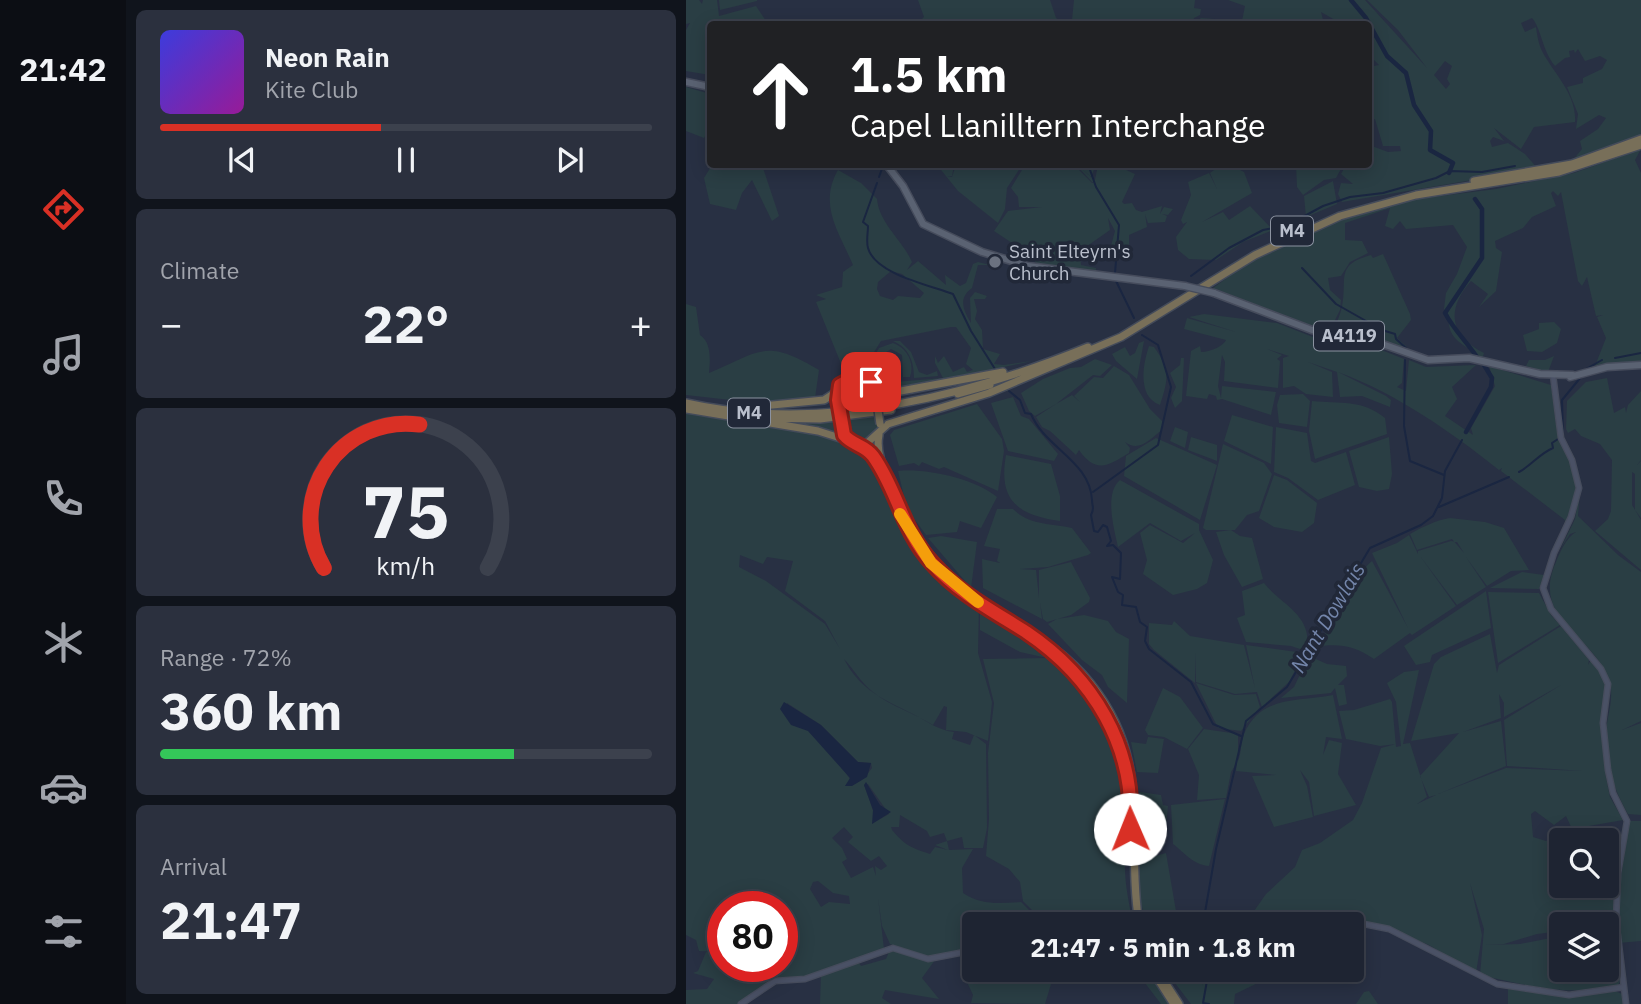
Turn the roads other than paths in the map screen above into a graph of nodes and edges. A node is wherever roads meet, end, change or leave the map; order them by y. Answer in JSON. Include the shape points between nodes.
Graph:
{"nodes":[{"id":1,"x":686,"y":82,"type":"edge"},
{"id":2,"x":707,"y":87,"type":"edge"},
{"id":3,"x":1641,"y":139,"type":"edge"},
{"id":4,"x":1641,"y":145,"type":"edge"},
{"id":5,"x":889,"y":168,"type":"edge"},
{"id":6,"x":1541,"y":174,"type":"junction"},
{"id":7,"x":1072,"y":356,"type":"junction"},
{"id":8,"x":1641,"y":365,"type":"edge"},
{"id":9,"x":1553,"y":376,"type":"junction"},
{"id":10,"x":870,"y":381,"type":"junction"},
{"id":11,"x":989,"y":384,"type":"junction"},
{"id":12,"x":976,"y":387,"type":"junction"},
{"id":13,"x":838,"y":396,"type":"junction"},
{"id":14,"x":686,"y":405,"type":"edge"},
{"id":15,"x":941,"y":409,"type":"junction"},
{"id":16,"x":880,"y":428,"type":"junction"},
{"id":17,"x":835,"y":436,"type":"junction"},
{"id":18,"x":855,"y":443,"type":"junction"},
{"id":19,"x":877,"y":463,"type":"junction"},
{"id":20,"x":901,"y":507,"type":"junction"},
{"id":21,"x":972,"y":596,"type":"junction"},
{"id":22,"x":1136,"y":912,"type":"edge"},
{"id":23,"x":1364,"y":924,"type":"edge"},
{"id":24,"x":962,"y":952,"type":"edge"},
{"id":25,"x":1161,"y":982,"type":"edge"},
{"id":26,"x":1163,"y":982,"type":"edge"},
{"id":27,"x":1624,"y":988,"type":"junction"},
{"id":28,"x":741,"y":1004,"type":"edge"},
{"id":29,"x":1173,"y":1004,"type":"edge"},
{"id":30,"x":1179,"y":1004,"type":"edge"},
{"id":31,"x":1626,"y":1004,"type":"edge"}],
"edges":[{"from":1,"to":2,"type":"main road"},
{"from":3,"to":6,"type":"highway","number":"M4"},
{"from":4,"to":6,"type":"highway","number":"M4","via":[[1594,163]]},
{"from":5,"to":9,"type":"main road","number":"A4119","bridge":true,"via":[[923,224],[982,252],[1028,266],[1214,293],[1312,330],[1368,339],[1419,358],[1461,358]]},
{"from":6,"to":7,"type":"highway","number":"M4","via":[[1399,199],[1321,223],[1255,255],[1151,321]]},
{"from":7,"to":11,"type":"highway"},
{"from":7,"to":11,"type":"highway","number":"M4"},
{"from":8,"to":9,"type":"main road","number":"A4119"},
{"from":9,"to":27,"type":"street","via":[[1561,438],[1579,488],[1543,588],[1551,609],[1597,664],[1608,687],[1602,723],[1610,784],[1627,819],[1617,900]]},
{"from":10,"to":12,"type":"highway","via":[[890,393]]},
{"from":10,"to":13,"type":"highway","via":[[849,377]]},
{"from":10,"to":16,"type":"highway","bridge":true},
{"from":11,"to":12,"type":"highway","number":"M4"},
{"from":11,"to":12,"type":"highway"},
{"from":12,"to":14,"type":"highway","number":"M4","via":[[825,414],[752,413]]},
{"from":12,"to":15,"type":"highway"},
{"from":13,"to":14,"type":"highway","via":[[757,407]]},
{"from":13,"to":18,"type":"highway","bridge":true,"via":[[841,428]]},
{"from":14,"to":17,"type":"highway"},
{"from":15,"to":16,"type":"highway"},
{"from":15,"to":20,"type":"highway","via":[[884,431],[881,453]]},
{"from":16,"to":18,"type":"highway","via":[[870,442]]},
{"from":16,"to":20,"type":"highway","via":[[878,454]]},
{"from":17,"to":18,"type":"highway"},
{"from":17,"to":19,"type":"highway"},
{"from":18,"to":19,"type":"highway"},
{"from":19,"to":21,"type":"highway","via":[[922,551],[947,579]]},
{"from":20,"to":21,"type":"highway","via":[[930,555]]},
{"from":21,"to":22,"type":"highway","via":[[1064,656],[1091,684],[1112,717],[1134,782]]},
{"from":23,"to":27,"type":"street","via":[[1417,940],[1497,984],[1569,995]]},
{"from":24,"to":28,"type":"street","via":[[928,959],[894,948],[798,980],[775,981]]},
{"from":25,"to":29,"type":"highway"},
{"from":26,"to":30,"type":"highway"},
{"from":27,"to":31,"type":"street"}]}
